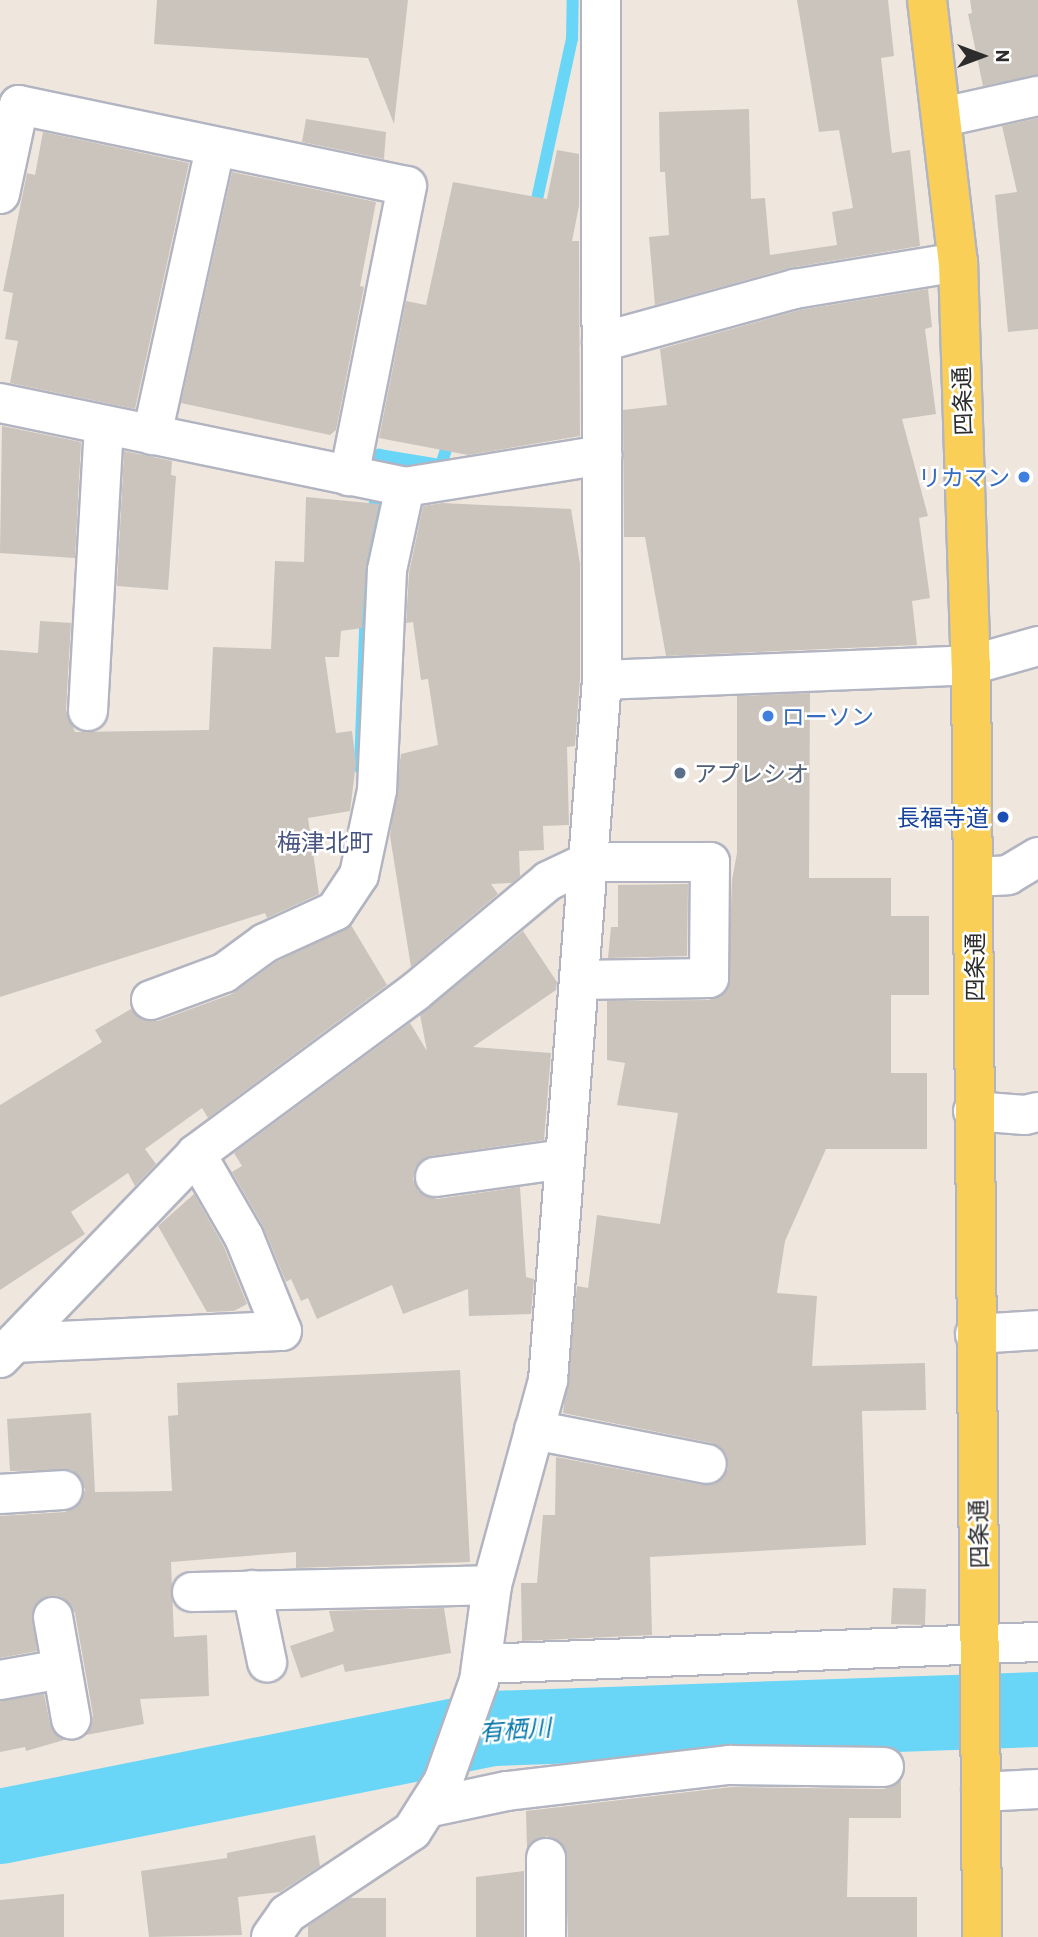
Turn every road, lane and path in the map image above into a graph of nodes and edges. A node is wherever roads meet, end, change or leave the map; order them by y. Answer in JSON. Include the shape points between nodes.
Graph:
{"nodes":[{"id":1,"x":601,"y":0,"type":"edge"},
{"id":2,"x":927,"y":0,"type":"edge"},
{"id":3,"x":1038,"y":96,"type":"edge"},
{"id":4,"x":943,"y":117,"type":"junction"},
{"id":5,"x":215,"y":148,"type":"junction"},
{"id":6,"x":0,"y":194,"type":"edge"},
{"id":7,"x":958,"y":261,"type":"junction"},
{"id":8,"x":602,"y":342,"type":"junction"},
{"id":9,"x":0,"y":403,"type":"edge"},
{"id":10,"x":104,"y":425,"type":"junction"},
{"id":11,"x":152,"y":435,"type":"junction"},
{"id":12,"x":602,"y":455,"type":"junction"},
{"id":13,"x":349,"y":476,"type":"junction"},
{"id":14,"x":405,"y":487,"type":"junction"},
{"id":15,"x":1038,"y":646,"type":"edge"},
{"id":16,"x":971,"y":665,"type":"junction"},
{"id":17,"x":602,"y":680,"type":"junction"},
{"id":18,"x":88,"y":711,"type":"dead end"},
{"id":19,"x":1038,"y":857,"type":"edge"},
{"id":20,"x":587,"y":862,"type":"junction"},
{"id":21,"x":974,"y":877,"type":"junction"},
{"id":22,"x":579,"y":979,"type":"junction"},
{"id":23,"x":151,"y":1000,"type":"dead end"},
{"id":24,"x":973,"y":1111,"type":"junction"},
{"id":25,"x":1038,"y":1112,"type":"edge"},
{"id":26,"x":196,"y":1154,"type":"junction"},
{"id":27,"x":565,"y":1160,"type":"junction"},
{"id":28,"x":435,"y":1177,"type":"dead end"},
{"id":29,"x":1038,"y":1330,"type":"edge"},
{"id":30,"x":975,"y":1334,"type":"junction"},
{"id":31,"x":8,"y":1351,"type":"edge"},
{"id":32,"x":534,"y":1430,"type":"junction"},
{"id":33,"x":707,"y":1464,"type":"dead end"},
{"id":34,"x":63,"y":1490,"type":"dead end"},
{"id":35,"x":0,"y":1494,"type":"edge"},
{"id":36,"x":492,"y":1585,"type":"junction"},
{"id":37,"x":252,"y":1591,"type":"junction"},
{"id":38,"x":192,"y":1592,"type":"dead end"},
{"id":39,"x":53,"y":1616,"type":"dead end"},
{"id":40,"x":1038,"y":1642,"type":"edge"},
{"id":41,"x":980,"y":1656,"type":"junction"},
{"id":42,"x":267,"y":1662,"type":"dead end"},
{"id":43,"x":62,"y":1669,"type":"junction"},
{"id":44,"x":480,"y":1673,"type":"junction"},
{"id":45,"x":0,"y":1680,"type":"edge"},
{"id":46,"x":71,"y":1719,"type":"dead end"},
{"id":47,"x":884,"y":1767,"type":"dead end"},
{"id":48,"x":980,"y":1776,"type":"junction"},
{"id":49,"x":1038,"y":1789,"type":"edge"},
{"id":50,"x":435,"y":1795,"type":"junction"},
{"id":51,"x":546,"y":1858,"type":"dead end"},
{"id":52,"x":271,"y":1937,"type":"edge"},
{"id":53,"x":546,"y":1937,"type":"edge"},
{"id":54,"x":982,"y":1937,"type":"edge"}],
"edges":[{"from":1,"to":8,"type":"street"},
{"from":2,"to":4,"type":"main road","name":"四条通"},
{"from":3,"to":4,"type":"street"},
{"from":4,"to":7,"type":"main road","name":"四条通"},
{"from":5,"to":6,"type":"street","via":[[19,105]]},
{"from":5,"to":11,"type":"street"},
{"from":5,"to":13,"type":"street","via":[[407,186]]},
{"from":7,"to":8,"type":"street","via":[[795,289]]},
{"from":7,"to":16,"type":"main road","name":"四条通"},
{"from":8,"to":12,"type":"street"},
{"from":9,"to":10,"type":"street"},
{"from":10,"to":11,"type":"street"},
{"from":10,"to":18,"type":"street"},
{"from":11,"to":13,"type":"street"},
{"from":12,"to":14,"type":"street"},
{"from":12,"to":17,"type":"street"},
{"from":13,"to":14,"type":"street"},
{"from":14,"to":23,"type":"street","via":[[387,570],[377,790],[359,875],[335,911],[265,943],[224,973]]},
{"from":15,"to":16,"type":"street"},
{"from":16,"to":17,"type":"street"},
{"from":16,"to":21,"type":"main road","name":"四条通"},
{"from":17,"to":20,"type":"street"},
{"from":19,"to":21,"type":"street","via":[[1008,875]]},
{"from":20,"to":22,"type":"street"},
{"from":20,"to":22,"type":"street","via":[[710,862],[709,978]]},
{"from":20,"to":26,"type":"street","via":[[548,881],[415,992]]},
{"from":21,"to":24,"type":"main road","name":"四条通"},
{"from":22,"to":27,"type":"street"},
{"from":24,"to":25,"type":"street"},
{"from":24,"to":30,"type":"main road","name":"四条通"},
{"from":26,"to":31,"type":"street"},
{"from":26,"to":31,"type":"street","via":[[244,1237],[282,1331]]},
{"from":27,"to":28,"type":"street"},
{"from":27,"to":32,"type":"street","via":[[548,1380]]},
{"from":29,"to":30,"type":"street"},
{"from":30,"to":41,"type":"main road","name":"四条通"},
{"from":32,"to":33,"type":"street"},
{"from":32,"to":36,"type":"street"},
{"from":34,"to":35,"type":"street"},
{"from":36,"to":37,"type":"street"},
{"from":36,"to":44,"type":"street"},
{"from":37,"to":38,"type":"street"},
{"from":37,"to":42,"type":"street"},
{"from":39,"to":43,"type":"street"},
{"from":40,"to":41,"type":"street"},
{"from":41,"to":44,"type":"street"},
{"from":41,"to":48,"type":"main road","name":"四条通"},
{"from":43,"to":45,"type":"street"},
{"from":43,"to":46,"type":"street"},
{"from":44,"to":50,"type":"street"},
{"from":47,"to":50,"type":"street","via":[[730,1765]]},
{"from":48,"to":49,"type":"street"},
{"from":48,"to":54,"type":"main road","name":"四条通"},
{"from":50,"to":52,"type":"street","via":[[412,1831],[287,1914]]},
{"from":51,"to":53,"type":"street"}]}
